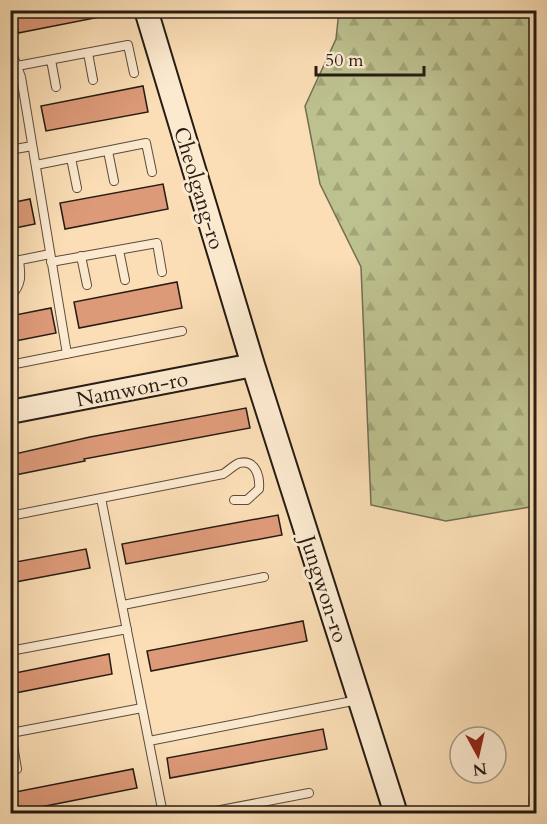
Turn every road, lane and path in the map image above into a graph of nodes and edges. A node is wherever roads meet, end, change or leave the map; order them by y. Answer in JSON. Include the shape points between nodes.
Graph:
{"nodes":[{"id":1,"x":146,"y":10,"type":"edge"},
{"id":2,"x":10,"y":48,"type":"edge"},
{"id":3,"x":88,"y":53,"type":"junction"},
{"id":4,"x":51,"y":60,"type":"junction"},
{"id":5,"x":17,"y":66,"type":"junction"},
{"id":6,"x":134,"y":73,"type":"dead end"},
{"id":7,"x":93,"y":80,"type":"dead end"},
{"id":8,"x":56,"y":87,"type":"dead end"},
{"id":9,"x":32,"y":146,"type":"junction"},
{"id":10,"x":10,"y":150,"type":"edge"},
{"id":11,"x":108,"y":151,"type":"junction"},
{"id":12,"x":71,"y":158,"type":"junction"},
{"id":13,"x":36,"y":165,"type":"junction"},
{"id":14,"x":152,"y":172,"type":"dead end"},
{"id":15,"x":114,"y":181,"type":"dead end"},
{"id":16,"x":77,"y":188,"type":"dead end"},
{"id":17,"x":119,"y":250,"type":"junction"},
{"id":18,"x":81,"y":256,"type":"junction"},
{"id":19,"x":50,"y":258,"type":"junction"},
{"id":20,"x":15,"y":261,"type":"edge"},
{"id":21,"x":162,"y":272,"type":"dead end"},
{"id":22,"x":125,"y":279,"type":"dead end"},
{"id":23,"x":87,"y":285,"type":"dead end"},
{"id":24,"x":11,"y":296,"type":"edge"},
{"id":25,"x":182,"y":331,"type":"dead end"},
{"id":26,"x":67,"y":354,"type":"junction"},
{"id":27,"x":10,"y":365,"type":"edge"},
{"id":28,"x":253,"y":365,"type":"junction"},
{"id":29,"x":10,"y":412,"type":"edge"},
{"id":30,"x":101,"y":498,"type":"junction"},
{"id":31,"x":234,"y":500,"type":"dead end"},
{"id":32,"x":10,"y":516,"type":"edge"},
{"id":33,"x":264,"y":577,"type":"dead end"},
{"id":34,"x":123,"y":605,"type":"junction"},
{"id":35,"x":127,"y":629,"type":"junction"},
{"id":36,"x":10,"y":651,"type":"edge"},
{"id":37,"x":360,"y":700,"type":"junction"},
{"id":38,"x":142,"y":708,"type":"junction"},
{"id":39,"x":149,"y":741,"type":"junction"},
{"id":40,"x":18,"y":769,"type":"dead end"},
{"id":41,"x":309,"y":793,"type":"dead end"},
{"id":42,"x":163,"y":813,"type":"edge"},
{"id":43,"x":200,"y":813,"type":"edge"},
{"id":44,"x":396,"y":813,"type":"edge"}],
"edges":[{"from":1,"to":28,"type":"street","name":"Cheolgang-ro"},
{"from":2,"to":5,"type":"lane"},
{"from":3,"to":4,"type":"lane"},
{"from":3,"to":6,"type":"lane","via":[[129,45]]},
{"from":3,"to":7,"type":"lane"},
{"from":4,"to":5,"type":"lane"},
{"from":4,"to":8,"type":"lane"},
{"from":5,"to":9,"type":"lane"},
{"from":9,"to":10,"type":"lane"},
{"from":9,"to":13,"type":"lane"},
{"from":11,"to":12,"type":"lane"},
{"from":11,"to":14,"type":"lane","via":[[146,143]]},
{"from":11,"to":15,"type":"lane"},
{"from":12,"to":13,"type":"lane"},
{"from":12,"to":16,"type":"lane"},
{"from":13,"to":19,"type":"lane"},
{"from":17,"to":18,"type":"lane"},
{"from":17,"to":21,"type":"lane","via":[[157,243]]},
{"from":17,"to":22,"type":"lane"},
{"from":18,"to":19,"type":"lane"},
{"from":18,"to":23,"type":"lane"},
{"from":19,"to":20,"type":"lane"},
{"from":19,"to":26,"type":"lane"},
{"from":20,"to":24,"type":"lane","via":[[21,274],[19,288]]},
{"from":25,"to":26,"type":"lane"},
{"from":26,"to":27,"type":"lane"},
{"from":28,"to":29,"type":"street","name":"Namwon-ro"},
{"from":28,"to":37,"type":"street","name":"Jungwon-ro"},
{"from":30,"to":31,"type":"lane","via":[[223,474],[247,463],[258,474],[259,489],[247,500]]},
{"from":30,"to":32,"type":"lane"},
{"from":30,"to":34,"type":"lane"},
{"from":33,"to":34,"type":"lane"},
{"from":34,"to":35,"type":"lane"},
{"from":35,"to":36,"type":"lane"},
{"from":35,"to":38,"type":"lane"},
{"from":37,"to":39,"type":"lane"},
{"from":37,"to":44,"type":"street","name":"Jungwon-ro"},
{"from":38,"to":39,"type":"lane"},
{"from":38,"to":40,"type":"lane","via":[[10,733]]},
{"from":39,"to":42,"type":"lane"},
{"from":41,"to":43,"type":"lane"}]}
